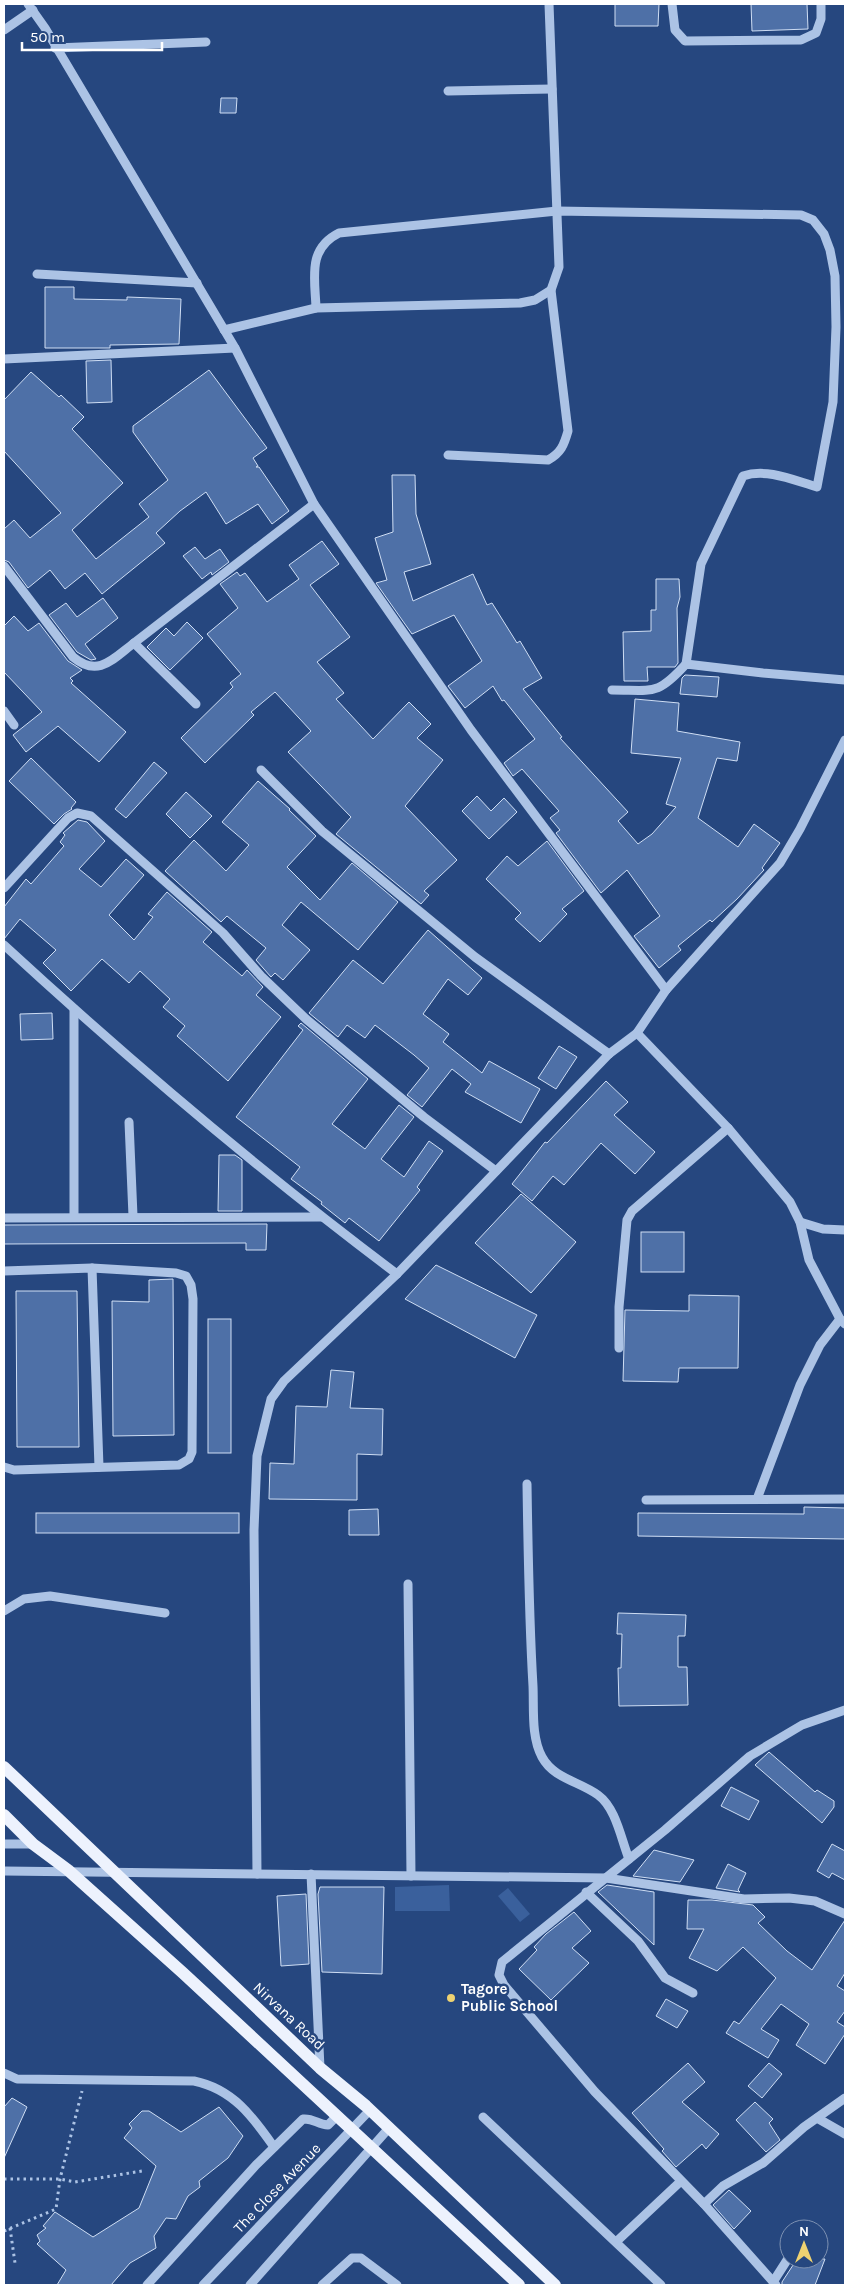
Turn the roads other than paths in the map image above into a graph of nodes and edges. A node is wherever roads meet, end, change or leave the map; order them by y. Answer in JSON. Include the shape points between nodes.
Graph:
{"nodes":[{"id":1,"x":548,"y":4,"type":"edge"},
{"id":2,"x":672,"y":4,"type":"edge"},
{"id":3,"x":821,"y":4,"type":"edge"},
{"id":4,"x":31,"y":7,"type":"edge"},
{"id":5,"x":4,"y":30,"type":"edge"},
{"id":6,"x":206,"y":42,"type":"dead end"},
{"id":7,"x":55,"y":48,"type":"junction"},
{"id":8,"x":552,"y":89,"type":"junction"},
{"id":9,"x":448,"y":91,"type":"dead end"},
{"id":10,"x":557,"y":211,"type":"junction"},
{"id":11,"x":38,"y":274,"type":"dead end"},
{"id":12,"x":835,"y":276,"type":"junction"},
{"id":13,"x":845,"y":276,"type":"edge"},
{"id":14,"x":197,"y":283,"type":"junction"},
{"id":15,"x":551,"y":290,"type":"junction"},
{"id":16,"x":316,"y":308,"type":"junction"},
{"id":17,"x":224,"y":330,"type":"junction"},
{"id":18,"x":235,"y":348,"type":"junction"},
{"id":19,"x":4,"y":359,"type":"edge"},
{"id":20,"x":448,"y":455,"type":"dead end"},
{"id":21,"x":314,"y":504,"type":"junction"},
{"id":22,"x":4,"y":566,"type":"edge"},
{"id":23,"x":134,"y":643,"type":"junction"},
{"id":24,"x":686,"y":664,"type":"junction"},
{"id":25,"x":845,"y":680,"type":"edge"},
{"id":26,"x":612,"y":690,"type":"dead end"},
{"id":27,"x":196,"y":704,"type":"dead end"},
{"id":28,"x":4,"y":711,"type":"edge"},
{"id":29,"x":14,"y":725,"type":"dead end"},
{"id":30,"x":845,"y":740,"type":"edge"},
{"id":31,"x":261,"y":770,"type":"dead end"},
{"id":32,"x":4,"y":888,"type":"edge"},
{"id":33,"x":4,"y":946,"type":"edge"},
{"id":34,"x":666,"y":990,"type":"junction"},
{"id":35,"x":74,"y":1009,"type":"junction"},
{"id":36,"x":637,"y":1033,"type":"junction"},
{"id":37,"x":610,"y":1054,"type":"junction"},
{"id":38,"x":130,"y":1122,"type":"dead end"},
{"id":39,"x":728,"y":1128,"type":"junction"},
{"id":40,"x":496,"y":1171,"type":"junction"},
{"id":41,"x":133,"y":1216,"type":"junction"},
{"id":42,"x":74,"y":1217,"type":"junction"},
{"id":43,"x":321,"y":1217,"type":"junction"},
{"id":44,"x":4,"y":1218,"type":"edge"},
{"id":45,"x":800,"y":1222,"type":"junction"},
{"id":46,"x":845,"y":1230,"type":"edge"},
{"id":47,"x":92,"y":1268,"type":"junction"},
{"id":48,"x":4,"y":1271,"type":"edge"},
{"id":49,"x":397,"y":1274,"type":"junction"},
{"id":50,"x":843,"y":1321,"type":"edge"},
{"id":51,"x":619,"y":1348,"type":"dead end"},
{"id":52,"x":4,"y":1467,"type":"edge"},
{"id":53,"x":98,"y":1467,"type":"junction"},
{"id":54,"x":527,"y":1484,"type":"dead end"},
{"id":55,"x":757,"y":1499,"type":"junction"},
{"id":56,"x":845,"y":1499,"type":"edge"},
{"id":57,"x":646,"y":1500,"type":"dead end"},
{"id":58,"x":408,"y":1584,"type":"dead end"},
{"id":59,"x":4,"y":1611,"type":"edge"},
{"id":60,"x":165,"y":1613,"type":"dead end"},
{"id":61,"x":845,"y":1710,"type":"edge"},
{"id":62,"x":4,"y":1768,"type":"edge"},
{"id":63,"x":4,"y":1815,"type":"edge"},
{"id":64,"x":4,"y":1844,"type":"edge"},
{"id":65,"x":33,"y":1844,"type":"junction"},
{"id":66,"x":629,"y":1859,"type":"junction"},
{"id":67,"x":68,"y":1870,"type":"junction"},
{"id":68,"x":4,"y":1871,"type":"edge"},
{"id":69,"x":114,"y":1872,"type":"junction"},
{"id":70,"x":257,"y":1874,"type":"junction"},
{"id":71,"x":311,"y":1874,"type":"junction"},
{"id":72,"x":411,"y":1876,"type":"junction"},
{"id":73,"x":606,"y":1878,"type":"junction"},
{"id":74,"x":586,"y":1892,"type":"junction"},
{"id":75,"x":845,"y":1914,"type":"edge"},
{"id":76,"x":693,"y":1993,"type":"dead end"},
{"id":77,"x":320,"y":2068,"type":"junction"},
{"id":78,"x":4,"y":2074,"type":"edge"},
{"id":79,"x":845,"y":2098,"type":"edge"},
{"id":80,"x":370,"y":2110,"type":"junction"},
{"id":81,"x":337,"y":2116,"type":"junction"},
{"id":82,"x":483,"y":2117,"type":"dead end"},
{"id":83,"x":817,"y":2118,"type":"junction"},
{"id":84,"x":390,"y":2128,"type":"junction"},
{"id":85,"x":352,"y":2130,"type":"junction"},
{"id":86,"x":845,"y":2134,"type":"edge"},
{"id":87,"x":274,"y":2148,"type":"junction"},
{"id":88,"x":371,"y":2148,"type":"junction"},
{"id":89,"x":681,"y":2181,"type":"junction"},
{"id":90,"x":704,"y":2204,"type":"junction"},
{"id":91,"x":616,"y":2242,"type":"junction"},
{"id":92,"x":782,"y":2269,"type":"edge"},
{"id":93,"x":327,"y":2284,"type":"edge"},
{"id":94,"x":774,"y":2284,"type":"edge"},
{"id":95,"x":147,"y":2285,"type":"edge"},
{"id":96,"x":203,"y":2285,"type":"edge"},
{"id":97,"x":250,"y":2285,"type":"edge"},
{"id":98,"x":397,"y":2285,"type":"edge"},
{"id":99,"x":519,"y":2285,"type":"edge"},
{"id":100,"x":556,"y":2285,"type":"edge"},
{"id":101,"x":661,"y":2285,"type":"edge"}],
"edges":[{"from":1,"to":8,"type":"street"},
{"from":2,"to":3,"type":"street","via":[[675,30],[685,41],[695,41],[801,40],[816,33],[821,19]]},
{"from":4,"to":5,"type":"street"},
{"from":4,"to":7,"type":"street"},
{"from":6,"to":7,"type":"street"},
{"from":7,"to":14,"type":"street"},
{"from":8,"to":9,"type":"street"},
{"from":8,"to":10,"type":"street"},
{"from":10,"to":12,"type":"street","via":[[802,215],[813,220],[824,234]]},
{"from":10,"to":15,"type":"street","via":[[559,267]]},
{"from":10,"to":16,"type":"street","via":[[339,234],[329,238],[314,262]]},
{"from":11,"to":14,"type":"street"},
{"from":12,"to":13,"type":"street"},
{"from":12,"to":24,"type":"street","via":[[833,402],[817,487],[771,474],[754,472],[743,476],[701,564]]},
{"from":14,"to":17,"type":"street"},
{"from":15,"to":16,"type":"street","via":[[535,300],[520,303]]},
{"from":15,"to":20,"type":"street","via":[[568,430],[564,445],[557,455],[548,460]]},
{"from":16,"to":17,"type":"street"},
{"from":17,"to":18,"type":"street"},
{"from":18,"to":19,"type":"street"},
{"from":18,"to":21,"type":"street"},
{"from":21,"to":23,"type":"street"},
{"from":21,"to":34,"type":"street","via":[[471,730]]},
{"from":22,"to":23,"type":"street","via":[[73,657],[84,666],[105,665]]},
{"from":23,"to":27,"type":"street"},
{"from":24,"to":25,"type":"street"},
{"from":24,"to":26,"type":"street","via":[[666,685],[655,690]]},
{"from":28,"to":29,"type":"street"},
{"from":30,"to":34,"type":"street","via":[[780,863]]},
{"from":31,"to":37,"type":"street","via":[[322,830],[460,944]]},
{"from":32,"to":40,"type":"street","via":[[68,818],[77,813],[91,816],[224,932],[261,976],[306,1019],[424,1117]]},
{"from":33,"to":35,"type":"street"},
{"from":34,"to":36,"type":"street"},
{"from":35,"to":42,"type":"street"},
{"from":35,"to":43,"type":"street","via":[[211,1128]]},
{"from":36,"to":37,"type":"street"},
{"from":36,"to":39,"type":"street"},
{"from":37,"to":40,"type":"street"},
{"from":38,"to":41,"type":"street"},
{"from":39,"to":45,"type":"street","via":[[790,1202]]},
{"from":39,"to":51,"type":"street","via":[[632,1211],[627,1220],[619,1307]]},
{"from":40,"to":49,"type":"street"},
{"from":41,"to":42,"type":"street"},
{"from":41,"to":43,"type":"street"},
{"from":42,"to":44,"type":"street"},
{"from":43,"to":49,"type":"street"},
{"from":45,"to":46,"type":"street","via":[[823,1229]]},
{"from":45,"to":50,"type":"street","via":[[809,1260]]},
{"from":47,"to":48,"type":"street"},
{"from":47,"to":53,"type":"street"},
{"from":47,"to":53,"type":"street","via":[[186,1276],[191,1285],[192,1299],[190,1459],[178,1465]]},
{"from":49,"to":70,"type":"street","via":[[284,1382],[271,1400],[263,1423],[257,1456],[254,1530]]},
{"from":50,"to":55,"type":"street","via":[[820,1345],[800,1385]]},
{"from":52,"to":53,"type":"street","via":[[14,1470]]},
{"from":54,"to":66,"type":"street","via":[[536,1737],[547,1766],[598,1795],[607,1804]]},
{"from":55,"to":56,"type":"street"},
{"from":55,"to":57,"type":"street"},
{"from":58,"to":72,"type":"street"},
{"from":59,"to":60,"type":"street","via":[[24,1599],[50,1596]]},
{"from":61,"to":66,"type":"street","via":[[802,1725],[750,1756]]},
{"from":62,"to":69,"type":"main road","name":"Nirvana Road"},
{"from":63,"to":65,"type":"main road"},
{"from":64,"to":65,"type":"street"},
{"from":65,"to":67,"type":"main road"},
{"from":66,"to":73,"type":"street"},
{"from":67,"to":68,"type":"street"},
{"from":67,"to":69,"type":"street"},
{"from":67,"to":81,"type":"main road"},
{"from":69,"to":70,"type":"street"},
{"from":69,"to":77,"type":"main road","name":"Nirvana Road"},
{"from":70,"to":71,"type":"street"},
{"from":71,"to":72,"type":"street"},
{"from":71,"to":77,"type":"street"},
{"from":72,"to":73,"type":"street"},
{"from":73,"to":74,"type":"street"},
{"from":73,"to":75,"type":"street","via":[[744,1899],[815,1901]]},
{"from":74,"to":76,"type":"street","via":[[638,1941],[665,1978]]},
{"from":74,"to":89,"type":"street","via":[[502,1962],[499,1974],[504,1985],[595,2092]]},
{"from":77,"to":80,"type":"main road","name":"Nirvana Road"},
{"from":78,"to":87,"type":"street","via":[[18,2079],[207,2084],[231,2097],[250,2113]]},
{"from":79,"to":83,"type":"street"},
{"from":80,"to":84,"type":"main road","name":"Nirvana Road"},
{"from":80,"to":85,"type":"street","name":"The Close Avenue"},
{"from":81,"to":85,"type":"main road"},
{"from":81,"to":87,"type":"street","via":[[328,2125],[321,2125],[311,2118],[303,2119]]},
{"from":82,"to":91,"type":"street"},
{"from":83,"to":86,"type":"street"},
{"from":83,"to":90,"type":"street","via":[[763,2163],[723,2186]]},
{"from":84,"to":88,"type":"street"},
{"from":84,"to":100,"type":"main road","name":"Nirvana Road"},
{"from":85,"to":88,"type":"main road"},
{"from":85,"to":96,"type":"street","name":"The Close Avenue"},
{"from":87,"to":95,"type":"street"},
{"from":88,"to":97,"type":"street"},
{"from":88,"to":99,"type":"main road"},
{"from":89,"to":90,"type":"street"},
{"from":89,"to":91,"type":"street"},
{"from":90,"to":94,"type":"street"},
{"from":91,"to":101,"type":"street"},
{"from":92,"to":94,"type":"street"},
{"from":93,"to":98,"type":"street","via":[[352,2258],[361,2258]]}]}
